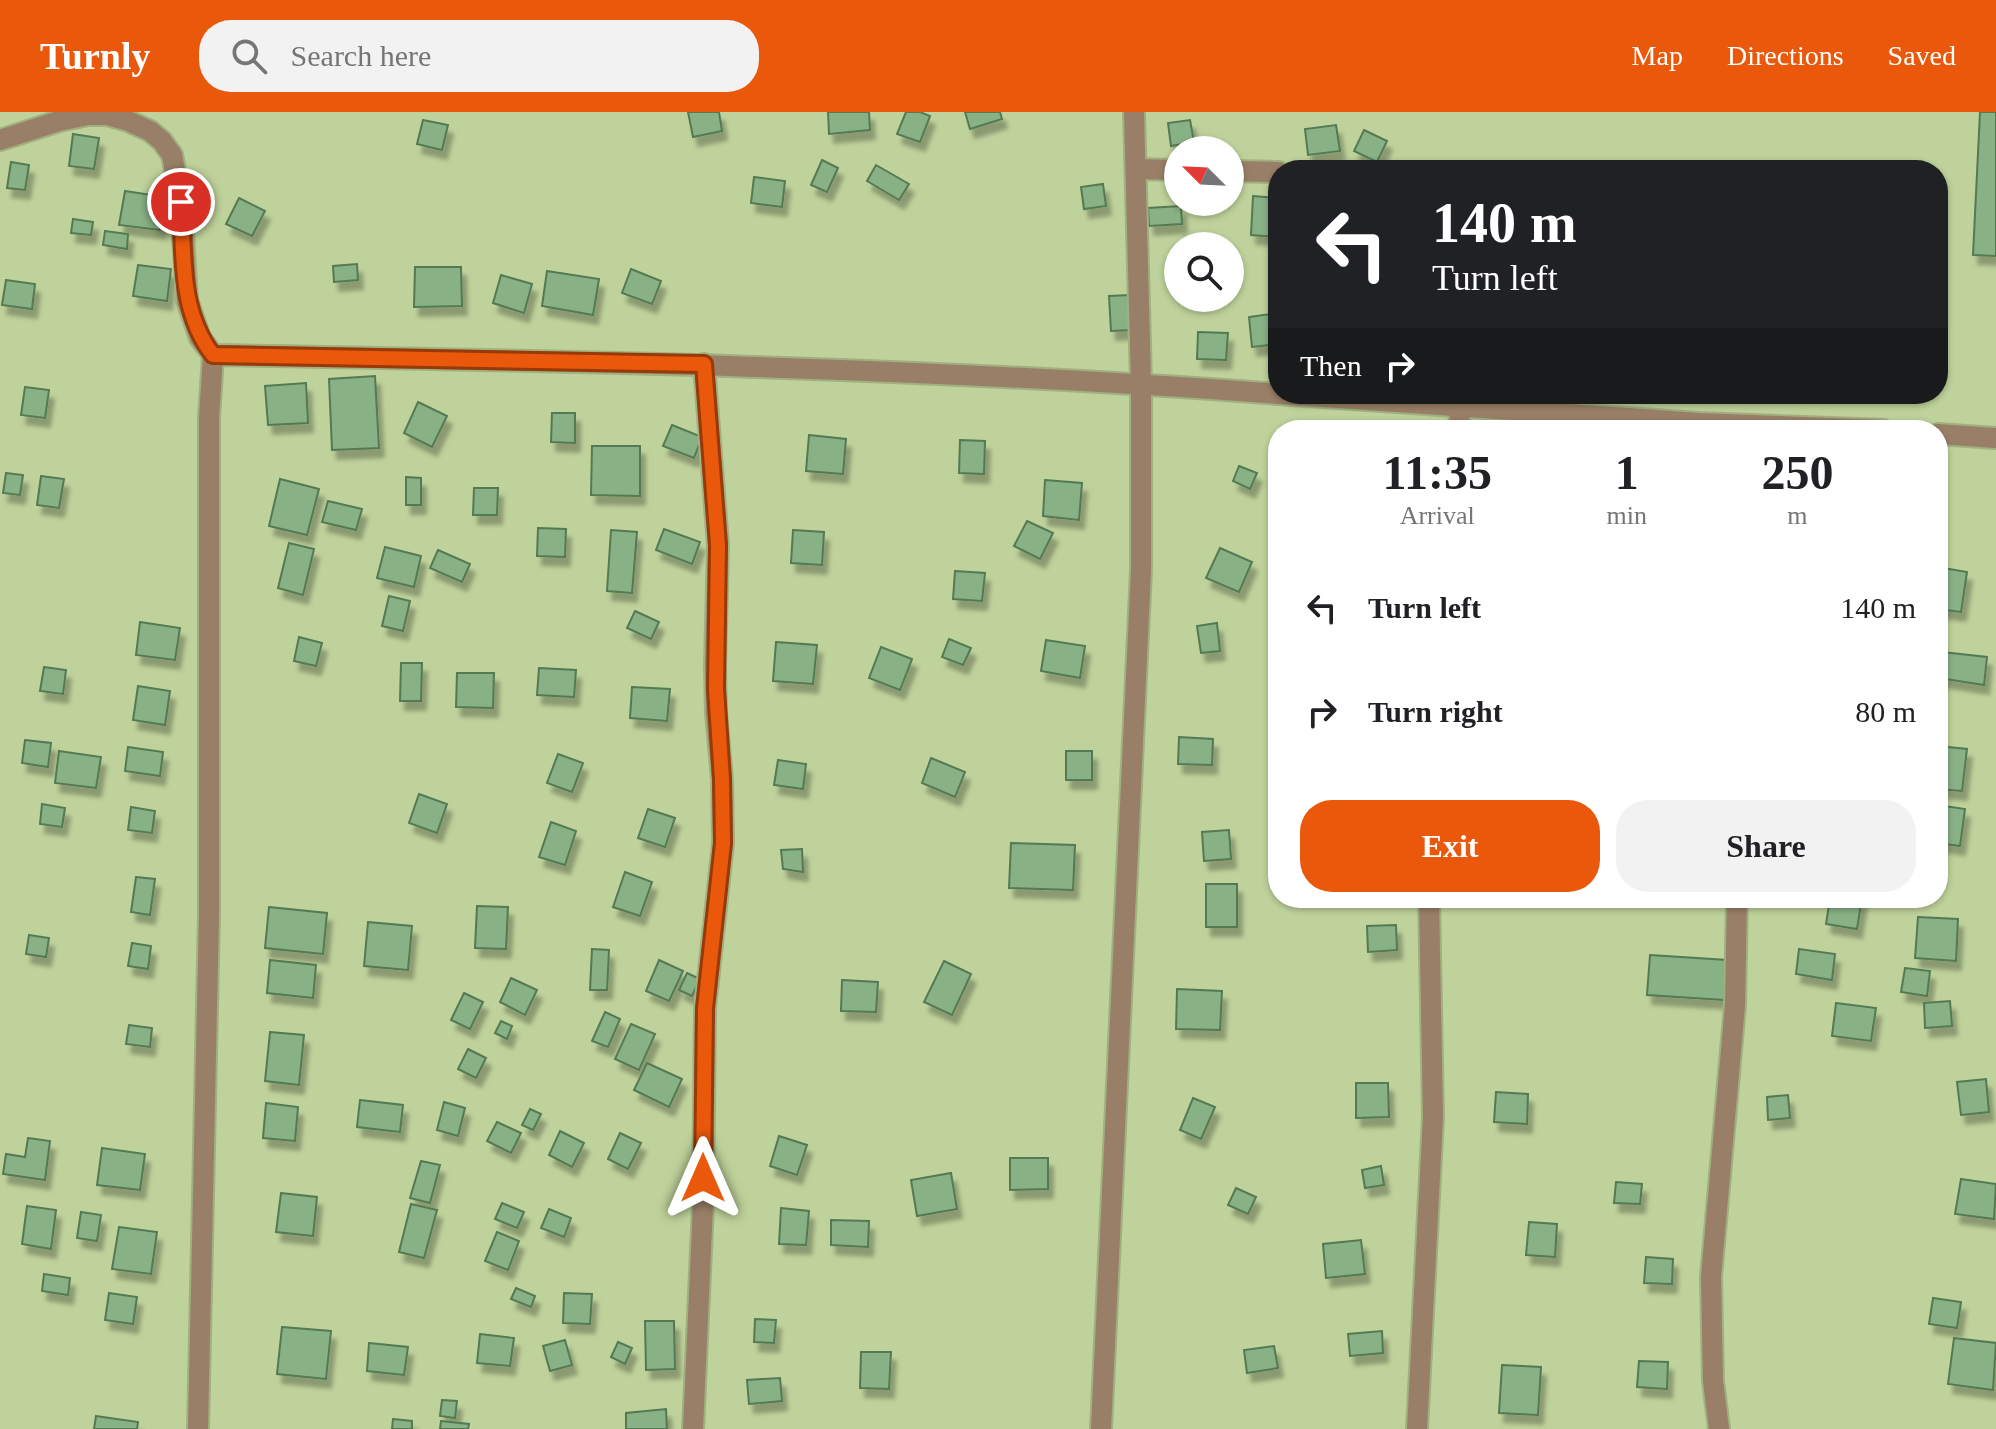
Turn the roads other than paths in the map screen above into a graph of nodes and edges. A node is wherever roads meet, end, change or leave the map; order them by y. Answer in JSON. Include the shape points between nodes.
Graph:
{"nodes":[{"id":1,"x":1134,"y":112,"type":"edge"},
{"id":2,"x":0,"y":140,"type":"edge"},
{"id":3,"x":1136,"y":169,"type":"junction"},
{"id":4,"x":1164,"y":170,"type":"edge"},
{"id":5,"x":1244,"y":171,"type":"edge"},
{"id":6,"x":1268,"y":172,"type":"edge"},
{"id":7,"x":213,"y":355,"type":"junction"},
{"id":8,"x":704,"y":364,"type":"junction"},
{"id":9,"x":1141,"y":383,"type":"junction"},
{"id":10,"x":1268,"y":393,"type":"edge"},
{"id":11,"x":1408,"y":404,"type":"edge"},
{"id":12,"x":1460,"y":408,"type":"junction"},
{"id":13,"x":1459,"y":420,"type":"edge"},
{"id":14,"x":1612,"y":420,"type":"edge"},
{"id":15,"x":1948,"y":435,"type":"edge"},
{"id":16,"x":1996,"y":438,"type":"edge"},
{"id":17,"x":1429,"y":908,"type":"edge"},
{"id":18,"x":1737,"y":908,"type":"edge"},
{"id":19,"x":198,"y":1429,"type":"edge"},
{"id":20,"x":693,"y":1429,"type":"edge"},
{"id":21,"x":1101,"y":1429,"type":"edge"},
{"id":22,"x":1417,"y":1429,"type":"edge"},
{"id":23,"x":1719,"y":1429,"type":"edge"}],
"edges":[{"from":1,"to":3,"type":"street"},
{"from":2,"to":7,"type":"street","via":[[59,121],[107,115],[162,141],[172,155],[181,202],[187,300],[200,338]]},
{"from":3,"to":4,"type":"street"},
{"from":3,"to":9,"type":"street"},
{"from":5,"to":6,"type":"street"},
{"from":7,"to":8,"type":"street"},
{"from":7,"to":19,"type":"street"},
{"from":8,"to":9,"type":"street"},
{"from":8,"to":20,"type":"street","via":[[718,545],[715,666],[723,843],[704,1020]]},
{"from":9,"to":10,"type":"street"},
{"from":9,"to":21,"type":"street","via":[[1141,570]]},
{"from":11,"to":12,"type":"street"},
{"from":12,"to":13,"type":"street"},
{"from":12,"to":14,"type":"street"},
{"from":15,"to":16,"type":"street"},
{"from":17,"to":22,"type":"street","via":[[1433,1117]]},
{"from":18,"to":23,"type":"street","via":[[1735,1005],[1711,1277]]}]}
